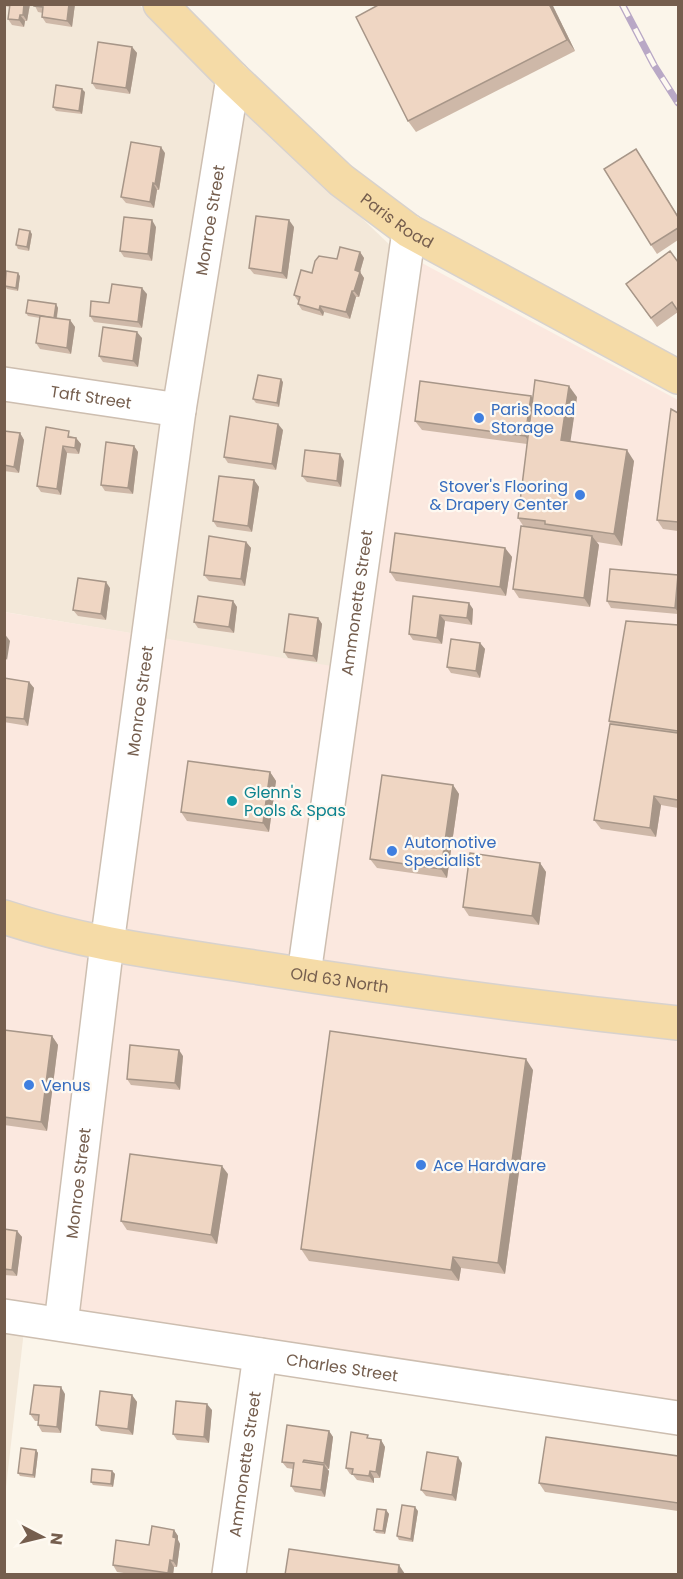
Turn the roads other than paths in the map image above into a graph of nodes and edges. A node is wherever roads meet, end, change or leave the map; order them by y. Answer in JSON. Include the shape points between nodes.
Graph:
{"nodes":[{"id":1,"x":160,"y":4,"type":"edge"},
{"id":2,"x":233,"y":78,"type":"junction"},
{"id":3,"x":409,"y":231,"type":"junction"},
{"id":4,"x":678,"y":377,"type":"edge"},
{"id":5,"x":4,"y":384,"type":"edge"},
{"id":6,"x":179,"y":410,"type":"junction"},
{"id":7,"x":4,"y":917,"type":"edge"},
{"id":8,"x":107,"y":944,"type":"junction"},
{"id":9,"x":304,"y":974,"type":"junction"},
{"id":10,"x":678,"y":1000,"type":"edge"},
{"id":11,"x":609,"y":1016,"type":"junction"},
{"id":12,"x":678,"y":1023,"type":"edge"},
{"id":13,"x":4,"y":1316,"type":"edge"},
{"id":14,"x":60,"y":1324,"type":"junction"},
{"id":15,"x":260,"y":1355,"type":"junction"},
{"id":16,"x":678,"y":1418,"type":"edge"},
{"id":17,"x":229,"y":1575,"type":"edge"}],
"edges":[{"from":1,"to":2,"type":"main road","name":"Paris Road"},
{"from":2,"to":3,"type":"main road","name":"Paris Road","via":[[341,180]]},
{"from":2,"to":6,"type":"street","name":"Monroe Street"},
{"from":3,"to":4,"type":"main road","name":"Paris Road"},
{"from":3,"to":9,"type":"street","name":"Ammonette Street"},
{"from":5,"to":6,"type":"street","name":"Taft Street"},
{"from":6,"to":8,"type":"street","name":"Monroe Street"},
{"from":7,"to":8,"type":"main road","name":"Old 63 North"},
{"from":8,"to":9,"type":"main road","name":"Old 63 North"},
{"from":8,"to":14,"type":"street","name":"Monroe Street"},
{"from":9,"to":11,"type":"main road","name":"Old 63 North"},
{"from":10,"to":11,"type":"main road"},
{"from":11,"to":12,"type":"main road","name":"Old 63 North"},
{"from":13,"to":14,"type":"street","name":"Charles Street"},
{"from":14,"to":15,"type":"street","name":"Charles Street"},
{"from":15,"to":16,"type":"street","name":"Charles Street"},
{"from":15,"to":17,"type":"street","name":"Ammonette Street"}]}
